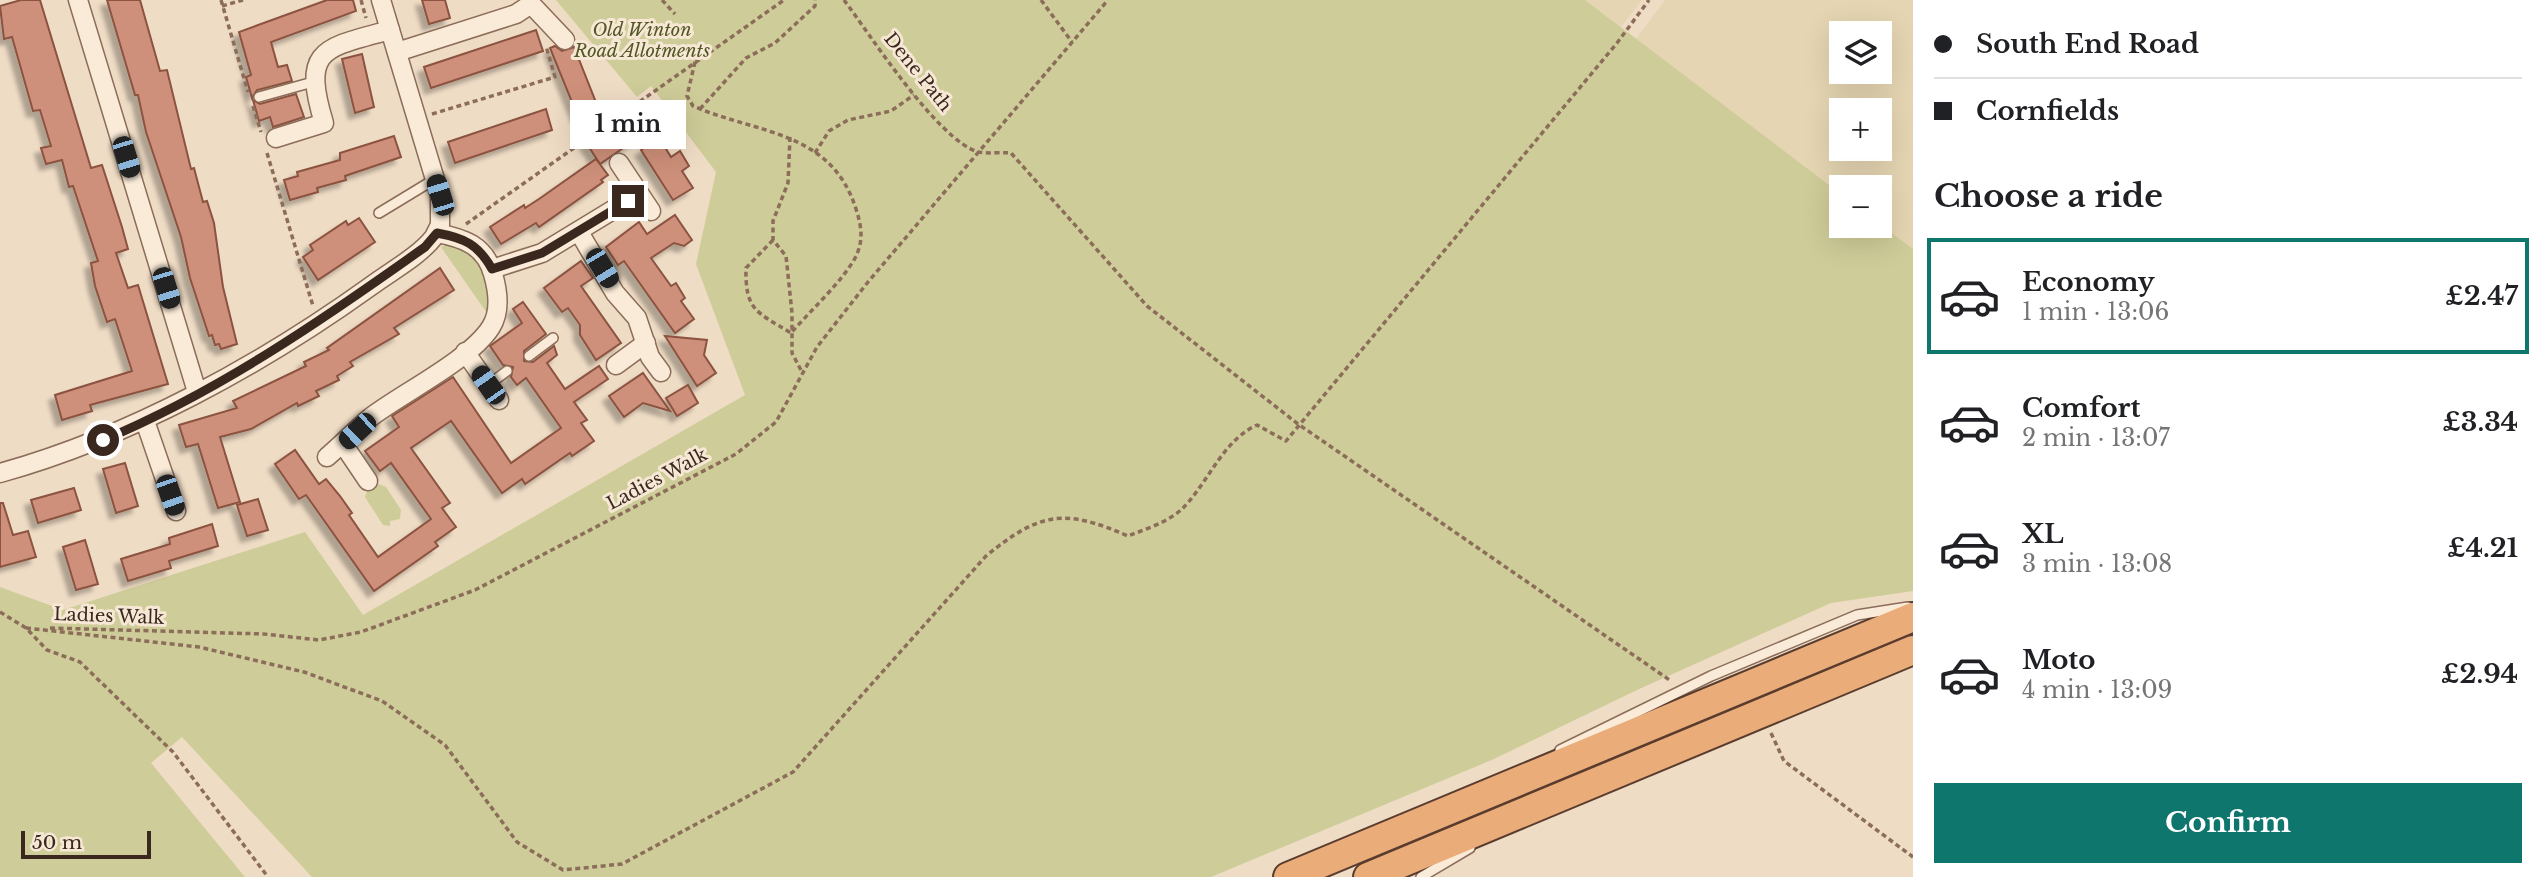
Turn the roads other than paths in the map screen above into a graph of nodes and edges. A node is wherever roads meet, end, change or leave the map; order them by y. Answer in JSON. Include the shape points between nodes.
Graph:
{"nodes":[{"id":1,"x":78,"y":0,"type":"edge"},
{"id":2,"x":381,"y":0,"type":"edge"},
{"id":3,"x":529,"y":2,"type":"edge"},
{"id":4,"x":390,"y":30,"type":"junction"},
{"id":5,"x":565,"y":40,"type":"road end"},
{"id":6,"x":397,"y":52,"type":"junction"},
{"id":7,"x":313,"y":82,"type":"junction"},
{"id":8,"x":259,"y":97,"type":"dead end"},
{"id":9,"x":268,"y":142,"type":"road end"},
{"id":10,"x":619,"y":163,"type":"dead end"},
{"id":11,"x":435,"y":179,"type":"junction"},
{"id":12,"x":639,"y":194,"type":"junction"},
{"id":13,"x":651,"y":211,"type":"dead end"},
{"id":14,"x":379,"y":213,"type":"dead end"},
{"id":15,"x":579,"y":232,"type":"junction"},
{"id":16,"x":443,"y":234,"type":"junction"},
{"id":17,"x":492,"y":269,"type":"junction"},
{"id":18,"x":553,"y":338,"type":"dead end"},
{"id":19,"x":646,"y":343,"type":"junction"},
{"id":20,"x":465,"y":352,"type":"junction"},
{"id":21,"x":529,"y":356,"type":"dead end"},
{"id":22,"x":616,"y":365,"type":"dead end"},
{"id":23,"x":508,"y":371,"type":"dead end"},
{"id":24,"x":661,"y":372,"type":"dead end"},
{"id":25,"x":488,"y":385,"type":"junction"},
{"id":26,"x":197,"y":393,"type":"junction"},
{"id":27,"x":499,"y":400,"type":"dead end"},
{"id":28,"x":145,"y":421,"type":"junction"},
{"id":29,"x":343,"y":444,"type":"junction"},
{"id":30,"x":327,"y":457,"type":"dead end"},
{"id":31,"x":0,"y":474,"type":"edge"},
{"id":32,"x":368,"y":481,"type":"dead end"},
{"id":33,"x":176,"y":511,"type":"dead end"},
{"id":34,"x":1913,"y":606,"type":"edge"},
{"id":35,"x":1913,"y":617,"type":"edge"},
{"id":36,"x":1913,"y":650,"type":"edge"},
{"id":37,"x":1553,"y":754,"type":"dead end"},
{"id":38,"x":1541,"y":760,"type":"dead end"},
{"id":39,"x":1556,"y":798,"type":"junction"},
{"id":40,"x":1470,"y":801,"type":"junction"},
{"id":41,"x":1288,"y":877,"type":"edge"},
{"id":42,"x":1368,"y":877,"type":"edge"},
{"id":43,"x":1421,"y":877,"type":"edge"}],
"edges":[{"from":1,"to":26,"type":"street"},
{"from":2,"to":4,"type":"street"},
{"from":3,"to":5,"type":"street"},
{"from":3,"to":6,"type":"street","via":[[516,14]]},
{"from":4,"to":6,"type":"street"},
{"from":4,"to":7,"type":"street","via":[[333,47],[319,62]]},
{"from":6,"to":11,"type":"street"},
{"from":7,"to":8,"type":"lane"},
{"from":7,"to":9,"type":"street","via":[[324,123]]},
{"from":10,"to":12,"type":"street"},
{"from":11,"to":14,"type":"lane"},
{"from":11,"to":16,"type":"street"},
{"from":12,"to":13,"type":"street"},
{"from":12,"to":15,"type":"street"},
{"from":15,"to":17,"type":"street","via":[[542,253]]},
{"from":15,"to":19,"type":"street","via":[[615,293],[637,318]]},
{"from":16,"to":17,"type":"street","via":[[477,247]]},
{"from":16,"to":26,"type":"street","via":[[318,322]]},
{"from":17,"to":20,"type":"street","via":[[498,303],[495,320]]},
{"from":18,"to":21,"type":"lane"},
{"from":19,"to":22,"type":"street"},
{"from":19,"to":24,"type":"street"},
{"from":20,"to":25,"type":"street"},
{"from":20,"to":29,"type":"street","via":[[371,418]]},
{"from":23,"to":25,"type":"lane"},
{"from":25,"to":27,"type":"street"},
{"from":26,"to":28,"type":"street"},
{"from":28,"to":31,"type":"street","via":[[80,449]]},
{"from":28,"to":33,"type":"street"},
{"from":29,"to":30,"type":"street"},
{"from":29,"to":32,"type":"street"},
{"from":34,"to":37,"type":"lane","via":[[1857,615],[1681,690]]},
{"from":35,"to":40,"type":"highway"},
{"from":36,"to":39,"type":"highway"},
{"from":38,"to":40,"type":"lane"},
{"from":39,"to":42,"type":"highway"},
{"from":39,"to":43,"type":"lane"},
{"from":40,"to":41,"type":"highway"}]}
